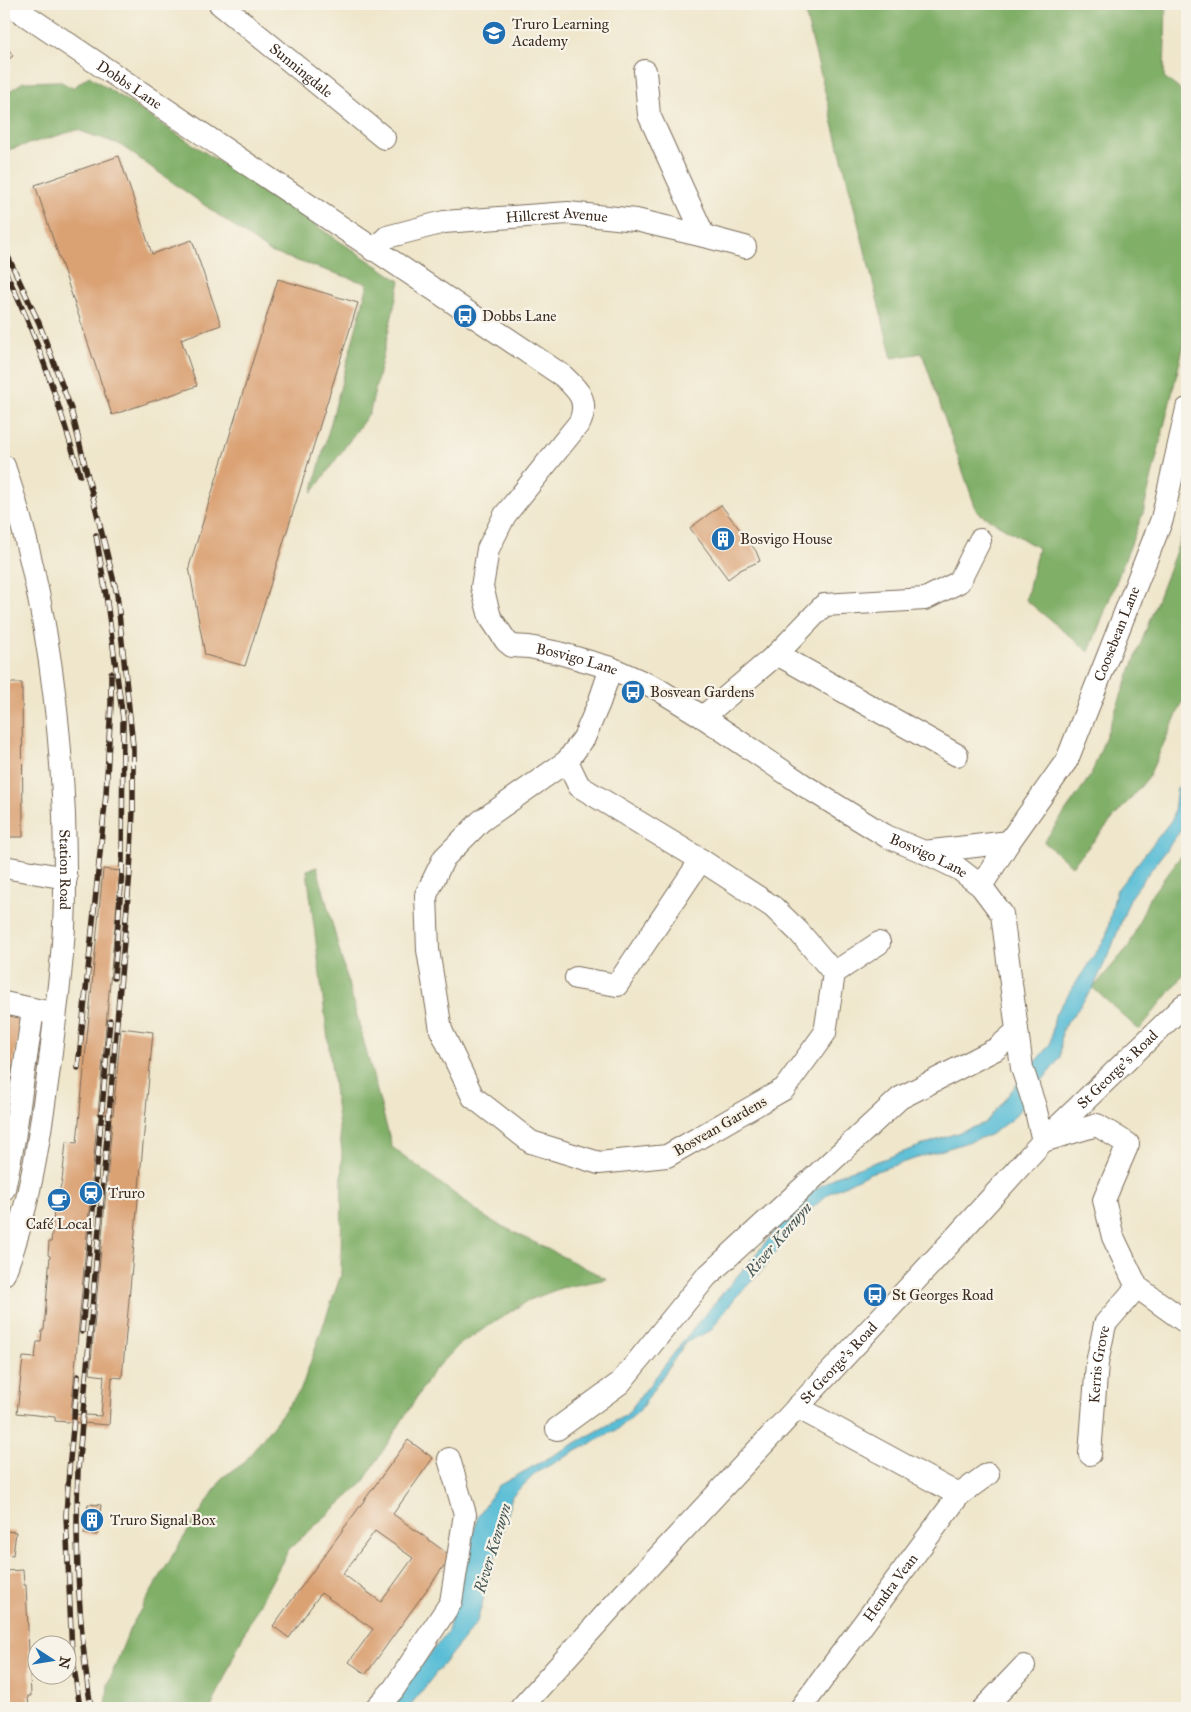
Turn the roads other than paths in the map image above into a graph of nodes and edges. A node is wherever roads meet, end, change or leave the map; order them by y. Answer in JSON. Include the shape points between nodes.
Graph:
{"nodes":[{"id":1,"x":9,"y":4,"type":"edge"},
{"id":2,"x":220,"y":4,"type":"edge"},
{"id":3,"x":645,"y":71,"type":"dead end"},
{"id":4,"x":384,"y":138,"type":"dead end"},
{"id":5,"x":704,"y":236,"type":"junction"},
{"id":6,"x":745,"y":247,"type":"dead end"},
{"id":7,"x":374,"y":250,"type":"junction"},
{"id":8,"x":1187,"y":408,"type":"edge"},
{"id":9,"x":4,"y":466,"type":"edge"},
{"id":10,"x":980,"y":540,"type":"dead end"},
{"id":11,"x":777,"y":654,"type":"junction"},
{"id":12,"x":612,"y":668,"type":"junction"},
{"id":13,"x":703,"y":717,"type":"junction"},
{"id":14,"x":957,"y":755,"type":"dead end"},
{"id":15,"x":567,"y":761,"type":"junction"},
{"id":16,"x":1009,"y":842,"type":"junction"},
{"id":17,"x":924,"y":852,"type":"junction"},
{"id":18,"x":701,"y":860,"type":"junction"},
{"id":19,"x":4,"y":867,"type":"edge"},
{"id":20,"x":66,"y":878,"type":"junction"},
{"id":21,"x":981,"y":886,"type":"junction"},
{"id":22,"x":879,"y":943,"type":"dead end"},
{"id":23,"x":834,"y":973,"type":"junction"},
{"id":24,"x":576,"y":978,"type":"dead end"},
{"id":25,"x":4,"y":1003,"type":"edge"},
{"id":26,"x":1184,"y":1005,"type":"dead end"},
{"id":27,"x":33,"y":1010,"type":"junction"},
{"id":28,"x":56,"y":1013,"type":"junction"},
{"id":29,"x":1017,"y":1032,"type":"junction"},
{"id":30,"x":1043,"y":1141,"type":"junction"},
{"id":31,"x":4,"y":1189,"type":"edge"},
{"id":32,"x":4,"y":1274,"type":"edge"},
{"id":33,"x":1137,"y":1287,"type":"junction"},
{"id":34,"x":1187,"y":1323,"type":"edge"},
{"id":35,"x":797,"y":1407,"type":"junction"},
{"id":36,"x":557,"y":1429,"type":"dead end"},
{"id":37,"x":1090,"y":1454,"type":"dead end"},
{"id":38,"x":450,"y":1459,"type":"dead end"},
{"id":39,"x":988,"y":1474,"type":"dead end"},
{"id":40,"x":959,"y":1495,"type":"junction"},
{"id":41,"x":1024,"y":1666,"type":"dead end"},
{"id":42,"x":376,"y":1708,"type":"edge"},
{"id":43,"x":522,"y":1708,"type":"edge"},
{"id":44,"x":801,"y":1708,"type":"edge"},
{"id":45,"x":984,"y":1708,"type":"edge"}],
"edges":[{"from":1,"to":7,"type":"street","name":"Dobbs Lane"},
{"from":2,"to":4,"type":"street","name":"Sunningdale"},
{"from":3,"to":5,"type":"street","via":[[649,115]]},
{"from":5,"to":6,"type":"street","name":"Hillcrest Avenue"},
{"from":5,"to":7,"type":"street","name":"Hillcrest Avenue","via":[[636,220],[568,213],[444,222],[387,237]]},
{"from":7,"to":12,"type":"street","name":"Bosvigo Lane","via":[[576,388],[584,403],[580,422],[505,515],[488,549],[482,588],[490,617],[512,646],[558,653]]},
{"from":8,"to":16,"type":"street","name":"Coosebean Lane","via":[[1162,519],[1067,760]]},
{"from":9,"to":20,"type":"street","name":"Station Road","via":[[35,580],[50,660],[61,755]]},
{"from":10,"to":11,"type":"street","via":[[959,582],[925,600],[824,605]]},
{"from":11,"to":13,"type":"street"},
{"from":11,"to":14,"type":"street"},
{"from":12,"to":13,"type":"street","name":"Bosvigo Lane","via":[[656,688]]},
{"from":12,"to":15,"type":"street","name":"Bosvean Gardens","via":[[584,738]]},
{"from":13,"to":17,"type":"street","name":"Bosvigo Lane","via":[[886,836]]},
{"from":15,"to":18,"type":"street","via":[[580,786]]},
{"from":15,"to":23,"type":"street","name":"Bosvean Gardens","via":[[481,821],[444,858],[426,895],[428,950],[441,1030],[473,1098],[531,1142],[600,1163],[667,1156],[784,1089],[825,1033]]},
{"from":16,"to":17,"type":"street"},
{"from":16,"to":21,"type":"street","name":"Coosebean Lane"},
{"from":17,"to":21,"type":"street","name":"Bosvigo Lane","via":[[959,869]]},
{"from":18,"to":23,"type":"street","via":[[773,907]]},
{"from":18,"to":24,"type":"street","via":[[617,985]]},
{"from":19,"to":20,"type":"street"},
{"from":20,"to":28,"type":"street","name":"Station Road"},
{"from":21,"to":29,"type":"street","name":"Bosvigo Lane","via":[[1002,914]]},
{"from":22,"to":23,"type":"street"},
{"from":25,"to":27,"type":"street"},
{"from":26,"to":30,"type":"street","name":"St George's Road"},
{"from":27,"to":28,"type":"street"},
{"from":27,"to":31,"type":"street"},
{"from":28,"to":32,"type":"street","name":"Station Road","via":[[40,1140],[24,1217]]},
{"from":29,"to":30,"type":"street","name":"Bosvigo Lane","via":[[1022,1068]]},
{"from":29,"to":36,"type":"street","via":[[996,1049],[900,1098],[706,1277],[620,1383]]},
{"from":30,"to":33,"type":"street","via":[[1097,1124],[1128,1144],[1104,1200],[1113,1237]]},
{"from":30,"to":35,"type":"street","name":"St George's Road"},
{"from":33,"to":34,"type":"street"},
{"from":33,"to":37,"type":"street","name":"Kerris Grove","via":[[1105,1324],[1096,1362]]},
{"from":35,"to":40,"type":"street"},
{"from":35,"to":43,"type":"street","name":"St George's Road"},
{"from":38,"to":42,"type":"street","via":[[465,1514],[451,1602],[393,1690]]},
{"from":39,"to":40,"type":"street","name":"Hendra Vean"},
{"from":40,"to":44,"type":"street","name":"Hendra Vean"},
{"from":41,"to":45,"type":"street"}]}
